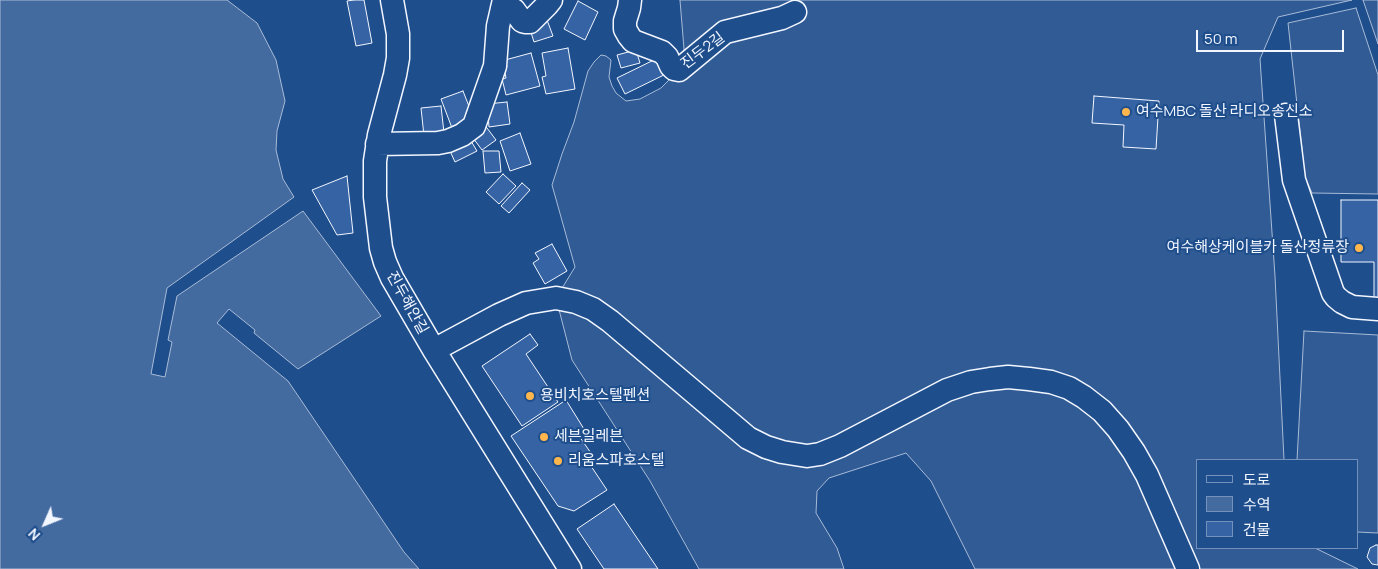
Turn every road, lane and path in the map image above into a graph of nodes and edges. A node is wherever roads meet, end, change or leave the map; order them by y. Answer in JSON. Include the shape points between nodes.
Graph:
{"nodes":[{"id":1,"x":392,"y":0,"type":"edge"},
{"id":2,"x":551,"y":0,"type":"edge"},
{"id":3,"x":630,"y":0,"type":"edge"},
{"id":4,"x":503,"y":4,"type":"edge"},
{"id":5,"x":795,"y":12,"type":"dead end"},
{"id":6,"x":1286,"y":116,"type":"dead end"},
{"id":7,"x":377,"y":144,"type":"junction"},
{"id":8,"x":1378,"y":309,"type":"edge"},
{"id":9,"x":434,"y":350,"type":"junction"},
{"id":10,"x":570,"y":569,"type":"edge"},
{"id":11,"x":1188,"y":569,"type":"edge"}],
"edges":[{"from":1,"to":7,"type":"street","name":"진두해안길","via":[[398,58]]},
{"from":2,"to":4,"type":"street","via":[[530,22],[522,21],[514,10]]},
{"from":3,"to":5,"type":"street","name":"진두2길","via":[[625,21],[629,36],[633,41],[662,52],[671,66],[679,70],[725,32]]},
{"from":4,"to":7,"type":"street","via":[[495,66],[474,126],[462,136],[448,141]]},
{"from":6,"to":8,"type":"street","via":[[1294,180],[1333,293],[1352,307]]},
{"from":7,"to":9,"type":"street","name":"진두해안길","via":[[375,197],[381,248],[392,278]]},
{"from":9,"to":10,"type":"street","name":"진두해안길"},
{"from":9,"to":11,"type":"street","via":[[526,303],[556,298],[576,302],[610,321],[748,438],[782,452],[807,456],[840,446],[947,390],[971,382],[1008,377],[1051,382],[1084,397],[1118,428],[1148,475]]}]}
